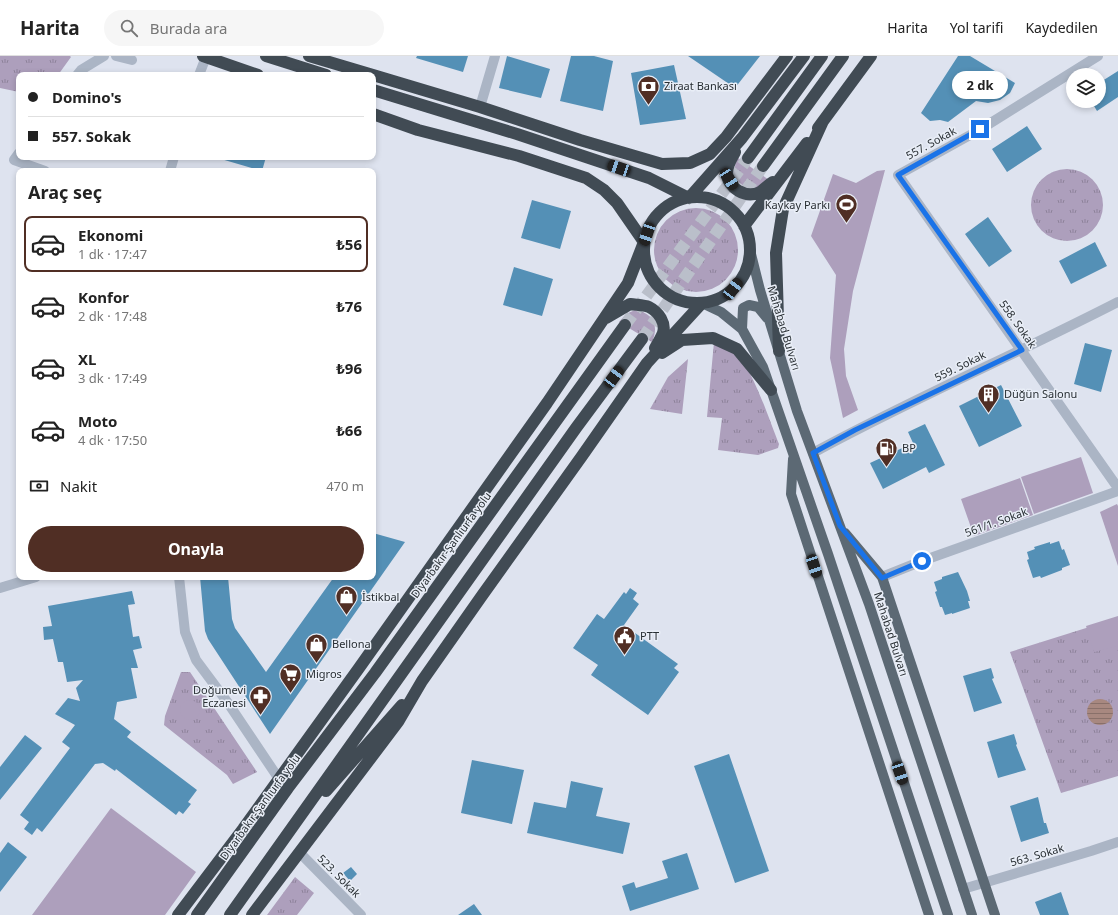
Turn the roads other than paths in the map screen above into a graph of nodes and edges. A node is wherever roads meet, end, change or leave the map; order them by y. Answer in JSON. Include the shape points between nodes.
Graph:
{"nodes":[{"id":1,"x":104,"y":56,"type":"edge"},
{"id":2,"x":116,"y":56,"type":"edge"},
{"id":3,"x":266,"y":56,"type":"edge"},
{"id":4,"x":309,"y":56,"type":"edge"},
{"id":5,"x":495,"y":56,"type":"edge"},
{"id":6,"x":787,"y":56,"type":"edge"},
{"id":7,"x":804,"y":56,"type":"edge"},
{"id":8,"x":822,"y":56,"type":"edge"},
{"id":9,"x":843,"y":56,"type":"edge"},
{"id":10,"x":871,"y":56,"type":"edge"},
{"id":11,"x":1098,"y":56,"type":"edge"},
{"id":12,"x":204,"y":57,"type":"edge"},
{"id":13,"x":132,"y":60,"type":"dead end"},
{"id":14,"x":79,"y":72,"type":"edge"},
{"id":15,"x":200,"y":72,"type":"edge"},
{"id":16,"x":249,"y":72,"type":"edge"},
{"id":17,"x":317,"y":72,"type":"edge"},
{"id":18,"x":363,"y":72,"type":"edge"},
{"id":19,"x":376,"y":76,"type":"edge"},
{"id":20,"x":376,"y":91,"type":"edge"},
{"id":21,"x":480,"y":107,"type":"junction"},
{"id":22,"x":376,"y":115,"type":"edge"},
{"id":23,"x":823,"y":121,"type":"junction"},
{"id":24,"x":742,"y":138,"type":"junction"},
{"id":25,"x":16,"y":157,"type":"edge"},
{"id":26,"x":748,"y":158,"type":"tunnel mouth"},
{"id":27,"x":763,"y":166,"type":"tunnel mouth"},
{"id":28,"x":37,"y":168,"type":"edge"},
{"id":29,"x":786,"y":172,"type":"junction"},
{"id":30,"x":898,"y":175,"type":"joint"},
{"id":31,"x":689,"y":198,"type":"junction"},
{"id":32,"x":744,"y":226,"type":"junction"},
{"id":33,"x":644,"y":242,"type":"junction"},
{"id":34,"x":749,"y":246,"type":"junction"},
{"id":35,"x":1118,"y":302,"type":"edge"},
{"id":36,"x":702,"y":303,"type":"junction"},
{"id":37,"x":603,"y":320,"type":"junction"},
{"id":38,"x":770,"y":323,"type":"junction"},
{"id":39,"x":625,"y":325,"type":"tunnel mouth"},
{"id":40,"x":742,"y":329,"type":"junction"},
{"id":41,"x":642,"y":339,"type":"tunnel mouth"},
{"id":42,"x":779,"y":350,"type":"junction"},
{"id":43,"x":1022,"y":350,"type":"junction"},
{"id":44,"x":647,"y":363,"type":"junction"},
{"id":45,"x":771,"y":390,"type":"junction"},
{"id":46,"x":813,"y":453,"type":"junction"},
{"id":47,"x":794,"y":455,"type":"junction"},
{"id":48,"x":1118,"y":488,"type":"edge"},
{"id":49,"x":1118,"y":492,"type":"edge"},
{"id":50,"x":840,"y":526,"type":"junction"},
{"id":51,"x":882,"y":578,"type":"junction"},
{"id":52,"x":26,"y":580,"type":"edge"},
{"id":53,"x":179,"y":580,"type":"edge"},
{"id":54,"x":0,"y":588,"type":"edge"},
{"id":55,"x":359,"y":668,"type":"junction"},
{"id":56,"x":422,"y":681,"type":"junction"},
{"id":57,"x":279,"y":779,"type":"junction"},
{"id":58,"x":288,"y":788,"type":"junction"},
{"id":59,"x":286,"y":836,"type":"junction"},
{"id":60,"x":1118,"y":842,"type":"edge"},
{"id":61,"x":300,"y":853,"type":"junction"},
{"id":62,"x":985,"y":884,"type":"junction"},
{"id":63,"x":963,"y":889,"type":"junction"},
{"id":64,"x":178,"y":915,"type":"edge"},
{"id":65,"x":197,"y":915,"type":"edge"},
{"id":66,"x":230,"y":915,"type":"edge"},
{"id":67,"x":252,"y":915,"type":"edge"},
{"id":68,"x":361,"y":915,"type":"edge"},
{"id":69,"x":929,"y":915,"type":"edge"},
{"id":70,"x":948,"y":915,"type":"edge"},
{"id":71,"x":972,"y":915,"type":"edge"},
{"id":72,"x":995,"y":915,"type":"edge"}],
"edges":[{"from":1,"to":14,"type":"street"},
{"from":2,"to":13,"type":"street"},
{"from":3,"to":17,"type":"highway"},
{"from":4,"to":18,"type":"highway"},
{"from":5,"to":21,"type":"street"},
{"from":6,"to":21,"type":"highway","via":[[726,138],[710,154],[690,162],[662,164]]},
{"from":7,"to":24,"type":"highway"},
{"from":8,"to":26,"type":"highway"},
{"from":9,"to":27,"type":"highway"},
{"from":10,"to":23,"type":"highway"},
{"from":11,"to":30,"type":"street","name":"557. Sokak","via":[[980,129]]},
{"from":12,"to":15,"type":"street"},
{"from":12,"to":16,"type":"highway"},
{"from":19,"to":21,"type":"highway"},
{"from":20,"to":31,"type":"highway","via":[[649,178]]},
{"from":22,"to":33,"type":"highway","via":[[418,130],[519,156],[586,178],[617,203]]},
{"from":23,"to":29,"type":"highway"},
{"from":23,"to":42,"type":"highway","via":[[783,209],[776,253]]},
{"from":24,"to":29,"type":"highway","via":[[727,172],[736,190],[754,194],[760,192]]},
{"from":24,"to":31,"type":"highway"},
{"from":25,"to":28,"type":"street","via":[[14,160]]},
{"from":29,"to":32,"type":"highway"},
{"from":30,"to":43,"type":"street","name":"558. Sokak"},
{"from":31,"to":32,"type":"highway","via":[[715,201],[732,211]]},
{"from":31,"to":33,"type":"highway","via":[[673,203],[660,213],[649,226]]},
{"from":32,"to":34,"type":"highway"},
{"from":33,"to":36,"type":"highway","via":[[644,258],[649,274],[658,287],[671,297],[686,302]]},
{"from":33,"to":37,"type":"highway","via":[[628,283]]},
{"from":34,"to":36,"type":"highway","via":[[749,259],[743,275],[733,289],[718,298]]},
{"from":34,"to":38,"type":"main road","name":"Mahabad Bulvarı"},
{"from":35,"to":43,"type":"street","name":"559. Sokak"},
{"from":36,"to":40,"type":"main road","via":[[721,312]]},
{"from":36,"to":44,"type":"highway"},
{"from":37,"to":44,"type":"highway","via":[[630,304],[649,307],[657,313],[663,321],[663,334]]},
{"from":37,"to":55,"type":"highway"},
{"from":38,"to":40,"type":"main road","via":[[758,307],[749,305],[743,308]]},
{"from":38,"to":42,"type":"main road","name":"Mahabad Bulvarı"},
{"from":39,"to":58,"type":"highway","name":"Diyarbakır-Şanlıurfa yolu","via":[[375,673]]},
{"from":40,"to":45,"type":"main road","via":[[763,366]]},
{"from":41,"to":59,"type":"highway"},
{"from":42,"to":46,"type":"main road","name":"Mahabad Bulvarı","via":[[797,411]]},
{"from":43,"to":46,"type":"street","name":"559. Sokak","via":[[855,430]]},
{"from":43,"to":48,"type":"street","name":"558. Sokak"},
{"from":44,"to":45,"type":"highway","via":[[682,340],[713,338],[737,349]]},
{"from":44,"to":56,"type":"highway"},
{"from":45,"to":47,"type":"main road"},
{"from":46,"to":50,"type":"main road","name":"Mahabad Bulvarı"},
{"from":47,"to":69,"type":"main road","via":[[790,494]]},
{"from":47,"to":70,"type":"main road"},
{"from":49,"to":51,"type":"street","name":"561/1. Sokak","via":[[922,561]]},
{"from":50,"to":51,"type":"main road"},
{"from":50,"to":63,"type":"main road","name":"Mahabad Bulvarı","via":[[869,604]]},
{"from":51,"to":62,"type":"main road"},
{"from":52,"to":54,"type":"street"},
{"from":53,"to":57,"type":"street","via":[[185,632],[196,660]]},
{"from":55,"to":57,"type":"highway"},
{"from":55,"to":58,"type":"highway"},
{"from":56,"to":59,"type":"highway"},
{"from":56,"to":61,"type":"highway","via":[[398,722]]},
{"from":57,"to":64,"type":"highway"},
{"from":58,"to":65,"type":"highway","name":"Diyarbakır-Şanlıurfa yolu"},
{"from":59,"to":66,"type":"highway"},
{"from":60,"to":62,"type":"street","name":"563. Sokak"},
{"from":61,"to":67,"type":"highway"},
{"from":61,"to":68,"type":"street","name":"523. Sokak"},
{"from":62,"to":63,"type":"street","name":"563. Sokak"},
{"from":62,"to":72,"type":"main road"},
{"from":63,"to":71,"type":"main road","name":"Mahabad Bulvarı"}]}
